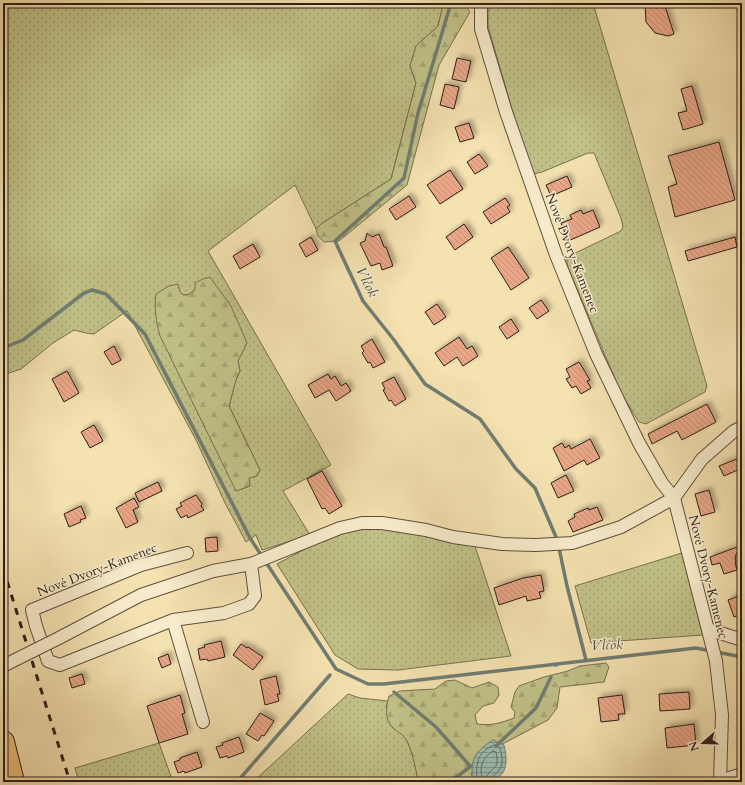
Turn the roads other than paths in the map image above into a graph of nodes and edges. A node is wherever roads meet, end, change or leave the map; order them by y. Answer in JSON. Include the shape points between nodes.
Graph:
{"nodes":[{"id":1,"x":481,"y":3,"type":"edge"},
{"id":2,"x":742,"y":427,"type":"edge"},
{"id":3,"x":674,"y":498,"type":"junction"},
{"id":4,"x":187,"y":553,"type":"dead end"},
{"id":5,"x":254,"y":563,"type":"junction"},
{"id":6,"x":173,"y":620,"type":"junction"},
{"id":7,"x":709,"y":632,"type":"junction"},
{"id":8,"x":742,"y":640,"type":"edge"},
{"id":9,"x":3,"y":666,"type":"edge"},
{"id":10,"x":203,"y":722,"type":"dead end"},
{"id":11,"x":3,"y":742,"type":"edge"},
{"id":12,"x":742,"y":774,"type":"edge"},
{"id":13,"x":13,"y":782,"type":"edge"},
{"id":14,"x":720,"y":782,"type":"edge"}],
"edges":[{"from":1,"to":3,"type":"street","name":"Nové Dvory-Kamenec","via":[[481,29],[506,112],[556,256],[596,354],[639,443],[662,483]]},
{"from":2,"to":3,"type":"street","via":[[702,459]]},
{"from":3,"to":5,"type":"street","via":[[621,526],[572,543],[502,544],[382,523],[362,523],[340,528]]},
{"from":3,"to":7,"type":"street","name":"Nové Dvory-Kamenec"},
{"from":4,"to":6,"type":"street","name":"Nové Dvory-Kamenec","via":[[141,565],[32,610],[48,661],[60,665]]},
{"from":5,"to":6,"type":"street","name":"Nové Dvory-Kamenec","via":[[255,596],[249,604],[224,613]]},
{"from":5,"to":9,"type":"street","bridge":true,"via":[[213,571],[141,595]]},
{"from":6,"to":10,"type":"street"},
{"from":7,"to":8,"type":"street"},
{"from":7,"to":14,"type":"street","name":"Nové Dvory-Kamenec","via":[[716,662],[722,715]]},
{"from":11,"to":13,"type":"highway"},
{"from":12,"to":14,"type":"street"}]}
